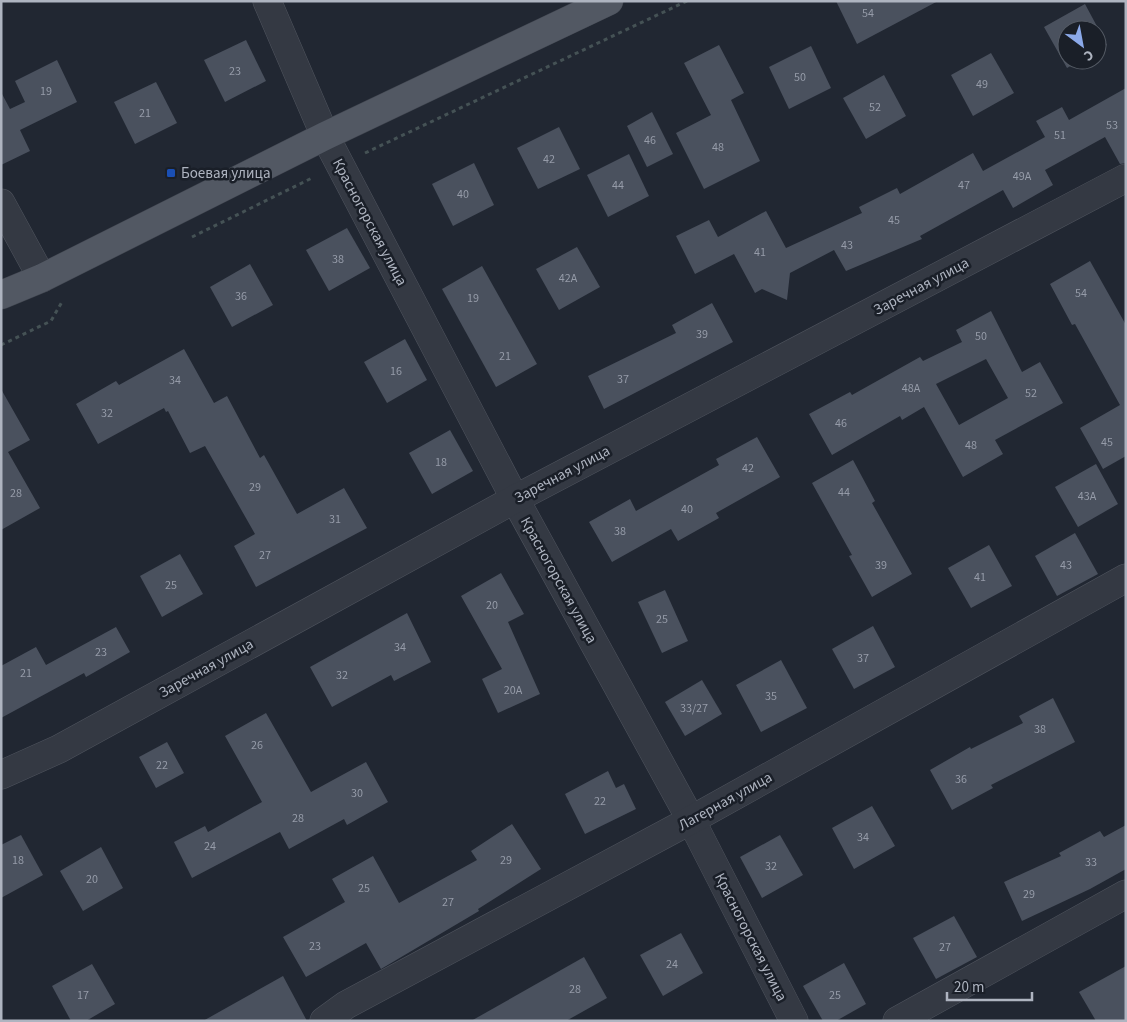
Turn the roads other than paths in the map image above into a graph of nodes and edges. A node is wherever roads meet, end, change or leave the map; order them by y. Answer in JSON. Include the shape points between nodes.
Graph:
{"nodes":[{"id":1,"x":266,"y":1,"type":"edge"},
{"id":2,"x":609,"y":1,"type":"edge"},
{"id":3,"x":325,"y":136,"type":"junction"},
{"id":4,"x":1126,"y":178,"type":"edge"},
{"id":5,"x":1,"y":203,"type":"edge"},
{"id":6,"x":42,"y":278,"type":"junction"},
{"id":7,"x":1,"y":295,"type":"edge"},
{"id":8,"x":515,"y":499,"type":"junction"},
{"id":9,"x":1126,"y":578,"type":"edge"},
{"id":10,"x":1,"y":774,"type":"edge"},
{"id":11,"x":691,"y":820,"type":"junction"},
{"id":12,"x":1126,"y":894,"type":"edge"},
{"id":13,"x":324,"y":1021,"type":"edge"},
{"id":14,"x":794,"y":1021,"type":"edge"},
{"id":15,"x":897,"y":1021,"type":"edge"}],
"edges":[{"from":1,"to":3,"type":"street","name":"Красногорская улица"},
{"from":2,"to":3,"type":"main road"},
{"from":3,"to":6,"type":"main road"},
{"from":3,"to":8,"type":"street","name":"Красногорская улица"},
{"from":4,"to":8,"type":"street","name":"Заречная улица"},
{"from":5,"to":6,"type":"street"},
{"from":6,"to":7,"type":"main road"},
{"from":8,"to":10,"type":"street","name":"Заречная улица","via":[[59,749]]},
{"from":8,"to":11,"type":"street","name":"Красногорская улица"},
{"from":9,"to":11,"type":"street","name":"Лагерная улица"},
{"from":11,"to":13,"type":"street","name":"Лагерная улица","via":[[346,1005]]},
{"from":11,"to":14,"type":"street","name":"Красногорская улица"},
{"from":12,"to":15,"type":"street"}]}
